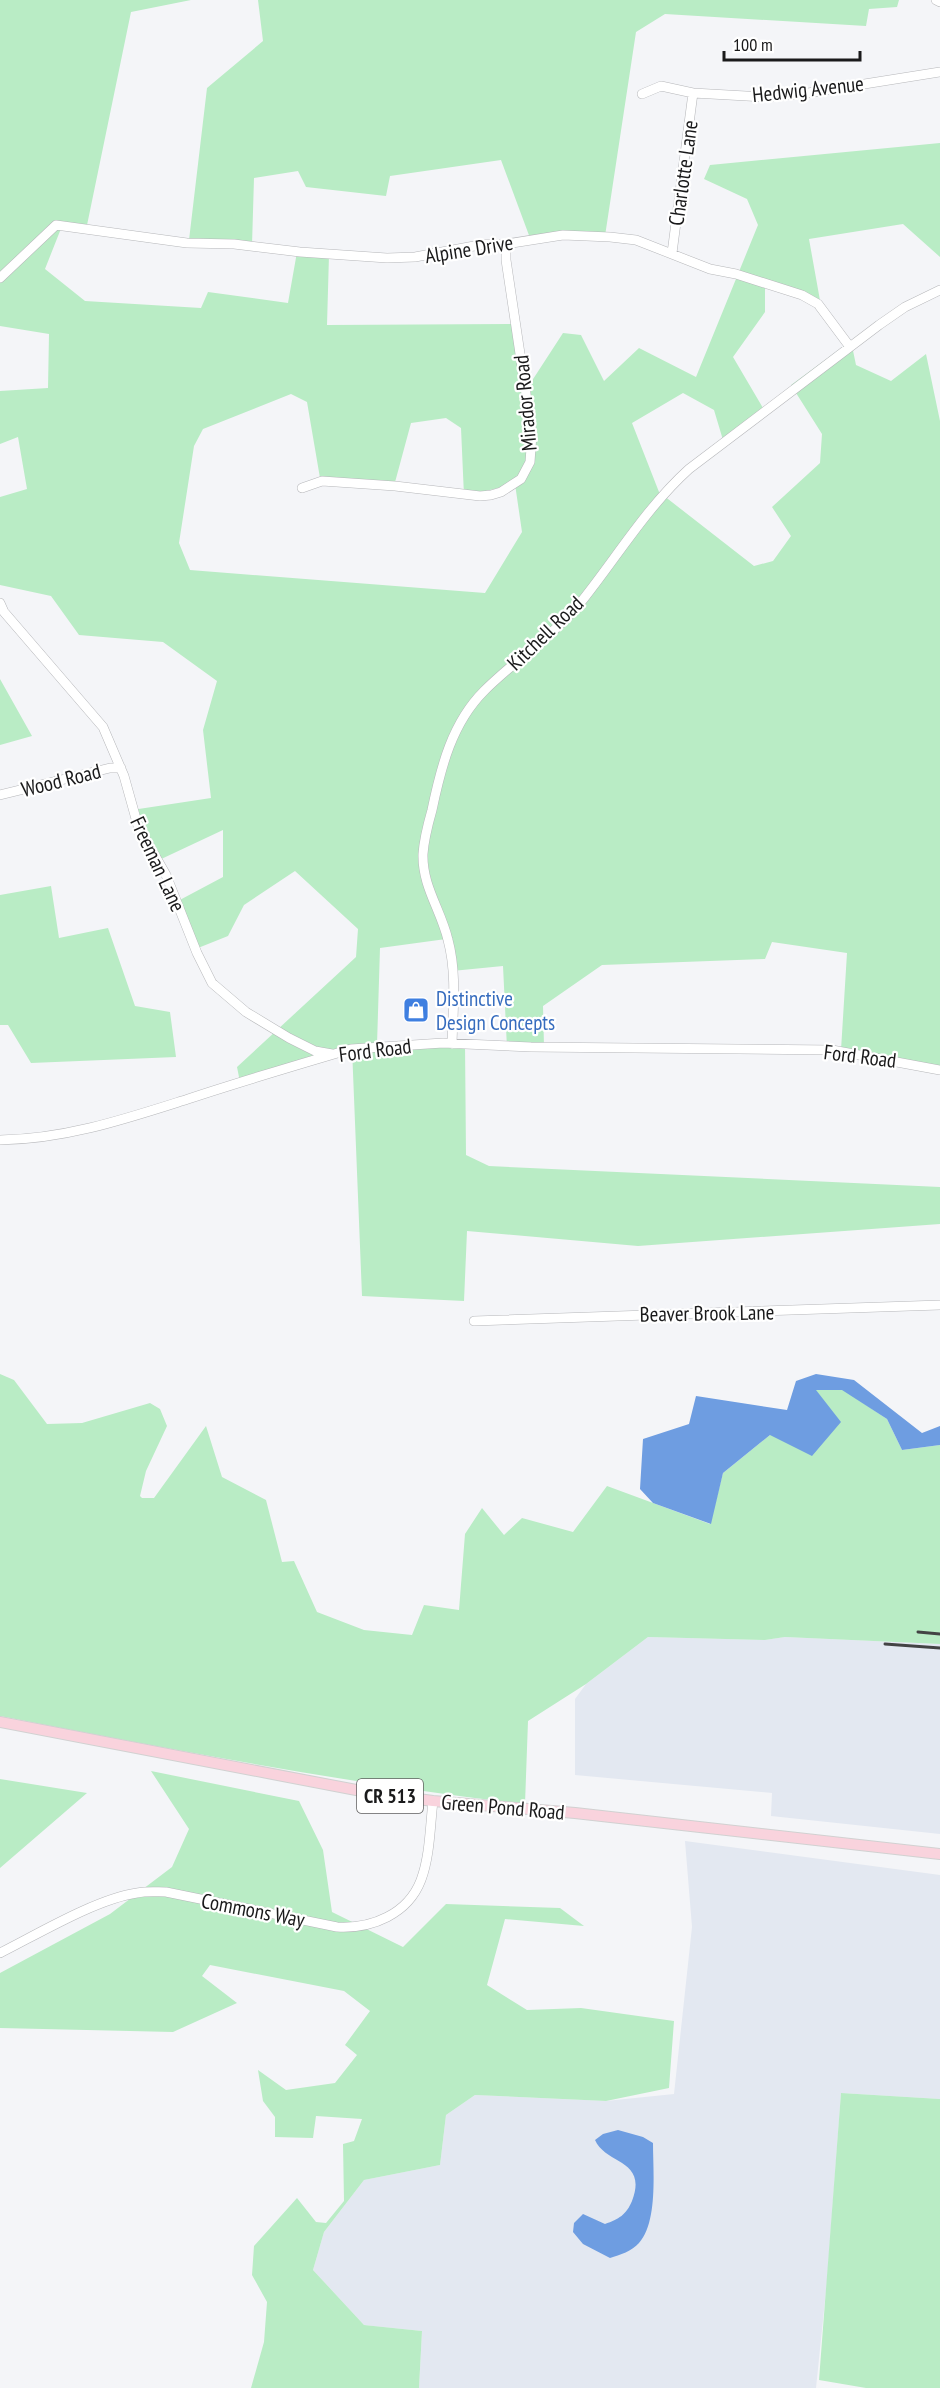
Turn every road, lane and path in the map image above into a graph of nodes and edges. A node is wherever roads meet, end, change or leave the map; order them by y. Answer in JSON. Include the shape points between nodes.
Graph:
{"nodes":[{"id":1,"x":940,"y":72,"type":"edge"},
{"id":2,"x":693,"y":93,"type":"junction"},
{"id":3,"x":642,"y":94,"type":"dead end"},
{"id":4,"x":506,"y":244,"type":"junction"},
{"id":5,"x":672,"y":253,"type":"junction"},
{"id":6,"x":0,"y":278,"type":"edge"},
{"id":7,"x":940,"y":290,"type":"edge"},
{"id":8,"x":850,"y":347,"type":"junction"},
{"id":9,"x":302,"y":488,"type":"dead end"},
{"id":10,"x":0,"y":603,"type":"edge"},
{"id":11,"x":122,"y":768,"type":"junction"},
{"id":12,"x":0,"y":795,"type":"edge"},
{"id":13,"x":452,"y":1044,"type":"junction"},
{"id":14,"x":335,"y":1054,"type":"junction"},
{"id":15,"x":940,"y":1070,"type":"edge"},
{"id":16,"x":0,"y":1140,"type":"edge"},
{"id":17,"x":940,"y":1305,"type":"edge"},
{"id":18,"x":474,"y":1321,"type":"dead end"},
{"id":19,"x":0,"y":1722,"type":"edge"},
{"id":20,"x":433,"y":1801,"type":"junction"},
{"id":21,"x":940,"y":1854,"type":"edge"},
{"id":22,"x":0,"y":1953,"type":"edge"}],
"edges":[{"from":1,"to":2,"type":"street","name":"Hedwig Avenue","via":[[766,97]]},
{"from":2,"to":3,"type":"street","name":"Hedwig Avenue","via":[[662,86]]},
{"from":2,"to":5,"type":"street","name":"Charlotte Lane"},
{"from":4,"to":5,"type":"street","name":"Alpine Drive","via":[[563,235],[610,237],[636,240]]},
{"from":4,"to":6,"type":"street","name":"Alpine Drive","via":[[387,258],[187,243],[56,225]]},
{"from":4,"to":9,"type":"street","name":"Mirador Road","via":[[532,434],[530,462],[521,479],[501,492],[480,496],[322,481]]},
{"from":5,"to":8,"type":"street","name":"Alpine Drive","via":[[710,269],[802,295],[818,304]]},
{"from":7,"to":8,"type":"street","name":"Kitchell Road","via":[[905,307]]},
{"from":8,"to":13,"type":"street","name":"Kitchell Road","via":[[710,451],[669,487],[580,603],[483,692],[456,731],[438,784],[423,865],[451,954]]},
{"from":10,"to":11,"type":"street","name":"Freeman Lane","via":[[103,727]]},
{"from":11,"to":12,"type":"street","name":"Wood Road"},
{"from":11,"to":14,"type":"street","name":"Freeman Lane","via":[[138,826],[166,875],[212,983],[246,1012],[289,1038],[315,1051]]},
{"from":13,"to":14,"type":"street","name":"Ford Road","via":[[383,1046]]},
{"from":13,"to":15,"type":"street","name":"Ford Road","via":[[832,1050]]},
{"from":14,"to":16,"type":"street","name":"Ford Road","via":[[74,1132]]},
{"from":17,"to":18,"type":"street","name":"Beaver Brook Lane"},
{"from":19,"to":20,"type":"main road","name":"Green Pond Road","number":"CR 513","via":[[309,1783]]},
{"from":20,"to":21,"type":"main road","name":"Green Pond Road","number":"CR 513"},
{"from":20,"to":22,"type":"street","name":"Commons Way","via":[[421,1880],[400,1908],[372,1924],[338,1927],[165,1892],[137,1893],[96,1906]]}]}
